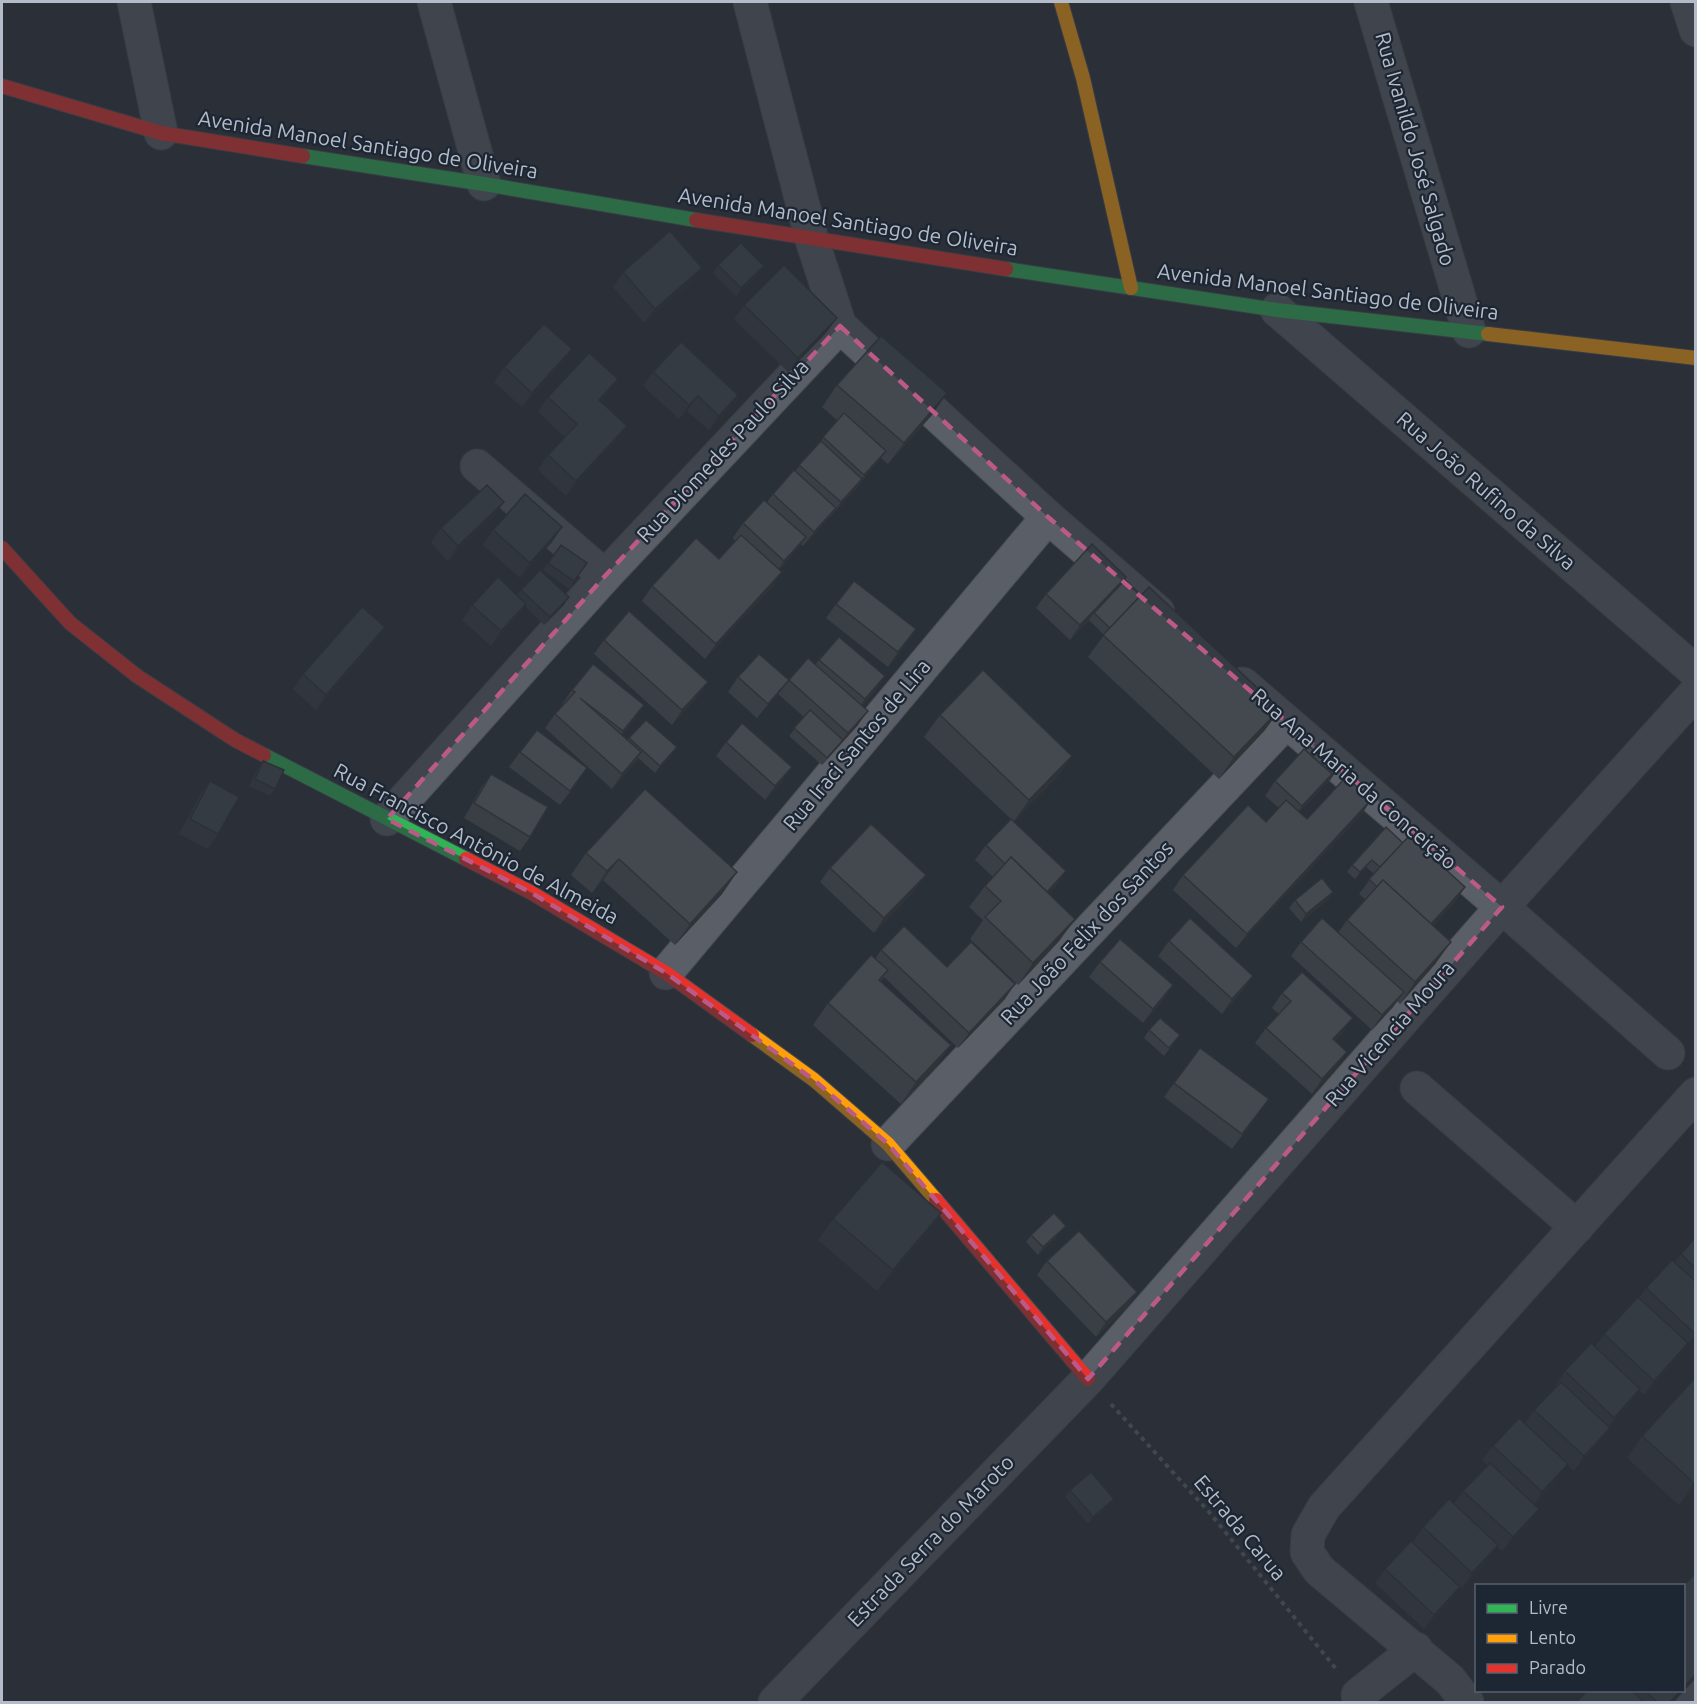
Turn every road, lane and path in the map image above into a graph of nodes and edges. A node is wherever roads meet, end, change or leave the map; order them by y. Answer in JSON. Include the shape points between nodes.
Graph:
{"nodes":[{"id":1,"x":134,"y":2,"type":"edge"},
{"id":2,"x":434,"y":2,"type":"edge"},
{"id":3,"x":750,"y":2,"type":"edge"},
{"id":4,"x":1061,"y":2,"type":"edge"},
{"id":5,"x":1371,"y":2,"type":"edge"},
{"id":6,"x":1687,"y":2,"type":"edge"},
{"id":7,"x":1695,"y":30,"type":"edge"},
{"id":8,"x":2,"y":86,"type":"edge"},
{"id":9,"x":161,"y":133,"type":"junction"},
{"id":10,"x":484,"y":184,"type":"junction"},
{"id":11,"x":812,"y":240,"type":"junction"},
{"id":12,"x":1131,"y":288,"type":"junction"},
{"id":13,"x":1277,"y":310,"type":"junction"},
{"id":14,"x":840,"y":326,"type":"junction"},
{"id":15,"x":1469,"y":331,"type":"junction"},
{"id":16,"x":1695,"y":358,"type":"edge"},
{"id":17,"x":477,"y":466,"type":"dead end"},
{"id":18,"x":1048,"y":517,"type":"junction"},
{"id":19,"x":2,"y":548,"type":"edge"},
{"id":20,"x":605,"y":576,"type":"junction"},
{"id":21,"x":1180,"y":631,"type":"edge"},
{"id":22,"x":1225,"y":669,"type":"edge"},
{"id":23,"x":1695,"y":672,"type":"edge"},
{"id":24,"x":1695,"y":692,"type":"edge"},
{"id":25,"x":1287,"y":722,"type":"junction"},
{"id":26,"x":387,"y":819,"type":"junction"},
{"id":27,"x":1502,"y":907,"type":"junction"},
{"id":28,"x":666,"y":973,"type":"junction"},
{"id":29,"x":1668,"y":1053,"type":"dead end"},
{"id":30,"x":1417,"y":1088,"type":"dead end"},
{"id":31,"x":1695,"y":1094,"type":"edge"},
{"id":32,"x":888,"y":1144,"type":"junction"},
{"id":33,"x":1577,"y":1227,"type":"junction"},
{"id":34,"x":1088,"y":1379,"type":"junction"},
{"id":35,"x":1416,"y":1650,"type":"junction"},
{"id":36,"x":1358,"y":1695,"type":"joint"},
{"id":37,"x":1695,"y":1696,"type":"edge"},
{"id":38,"x":775,"y":1702,"type":"edge"},
{"id":39,"x":1467,"y":1702,"type":"edge"},
{"id":40,"x":1689,"y":1702,"type":"edge"}],
"edges":[{"from":1,"to":9,"type":"street"},
{"from":2,"to":10,"type":"street"},
{"from":3,"to":11,"type":"street"},
{"from":4,"to":12,"type":"street","via":[[1083,78]]},
{"from":5,"to":15,"type":"street","name":"Rua Ivanildo José Salgado"},
{"from":6,"to":7,"type":"street"},
{"from":8,"to":9,"type":"street","name":"Avenida Manoel Santiago de Oliveira"},
{"from":9,"to":10,"type":"street","name":"Avenida Manoel Santiago de Oliveira"},
{"from":10,"to":11,"type":"street","name":"Avenida Manoel Santiago de Oliveira"},
{"from":11,"to":12,"type":"street","name":"Avenida Manoel Santiago de Oliveira"},
{"from":11,"to":14,"type":"street"},
{"from":12,"to":13,"type":"street","name":"Avenida Manoel Santiago de Oliveira"},
{"from":13,"to":15,"type":"street","name":"Avenida Manoel Santiago de Oliveira"},
{"from":13,"to":23,"type":"street","name":"Rua João Rufino da Silva"},
{"from":14,"to":18,"type":"street"},
{"from":14,"to":20,"type":"street","name":"Rua Diomedes Paulo Silva"},
{"from":15,"to":16,"type":"street","name":"Avenida Manoel Santiago de Oliveira"},
{"from":17,"to":20,"type":"street"},
{"from":18,"to":21,"type":"street"},
{"from":18,"to":28,"type":"street","name":"Rua Iraci Santos de Lira"},
{"from":19,"to":26,"type":"street","name":"Rua Francisco Antônio de Almeida","via":[[70,623],[136,676],[235,740]]},
{"from":20,"to":26,"type":"street","name":"Rua Diomedes Paulo Silva"},
{"from":22,"to":25,"type":"street","name":"Rua Ana Maria da Conceição"},
{"from":24,"to":27,"type":"street","name":"Rua Vicencia Moura"},
{"from":25,"to":27,"type":"street","name":"Rua Ana Maria da Conceição"},
{"from":25,"to":32,"type":"street","name":"Rua João Felix dos Santos"},
{"from":26,"to":28,"type":"street","name":"Rua Francisco Antônio de Almeida","via":[[530,892]]},
{"from":27,"to":29,"type":"street","name":"Rua Ana Maria da Conceição"},
{"from":27,"to":34,"type":"street","name":"Rua Vicencia Moura"},
{"from":28,"to":32,"type":"street","name":"Rua Francisco Antônio de Almeida","via":[[814,1080]]},
{"from":30,"to":33,"type":"street"},
{"from":31,"to":33,"type":"street"},
{"from":32,"to":34,"type":"street","name":"Rua Francisco Antônio de Almeida"},
{"from":33,"to":35,"type":"street","via":[[1324,1507],[1308,1535],[1307,1552],[1319,1570]]},
{"from":34,"to":36,"type":"path","name":"Estrada Carua","via":[[1209,1512]]},
{"from":34,"to":38,"type":"street","name":"Estrada Serra do Maroto"},
{"from":35,"to":36,"type":"street"},
{"from":35,"to":39,"type":"street","via":[[1450,1680]]},
{"from":37,"to":40,"type":"street"}]}
